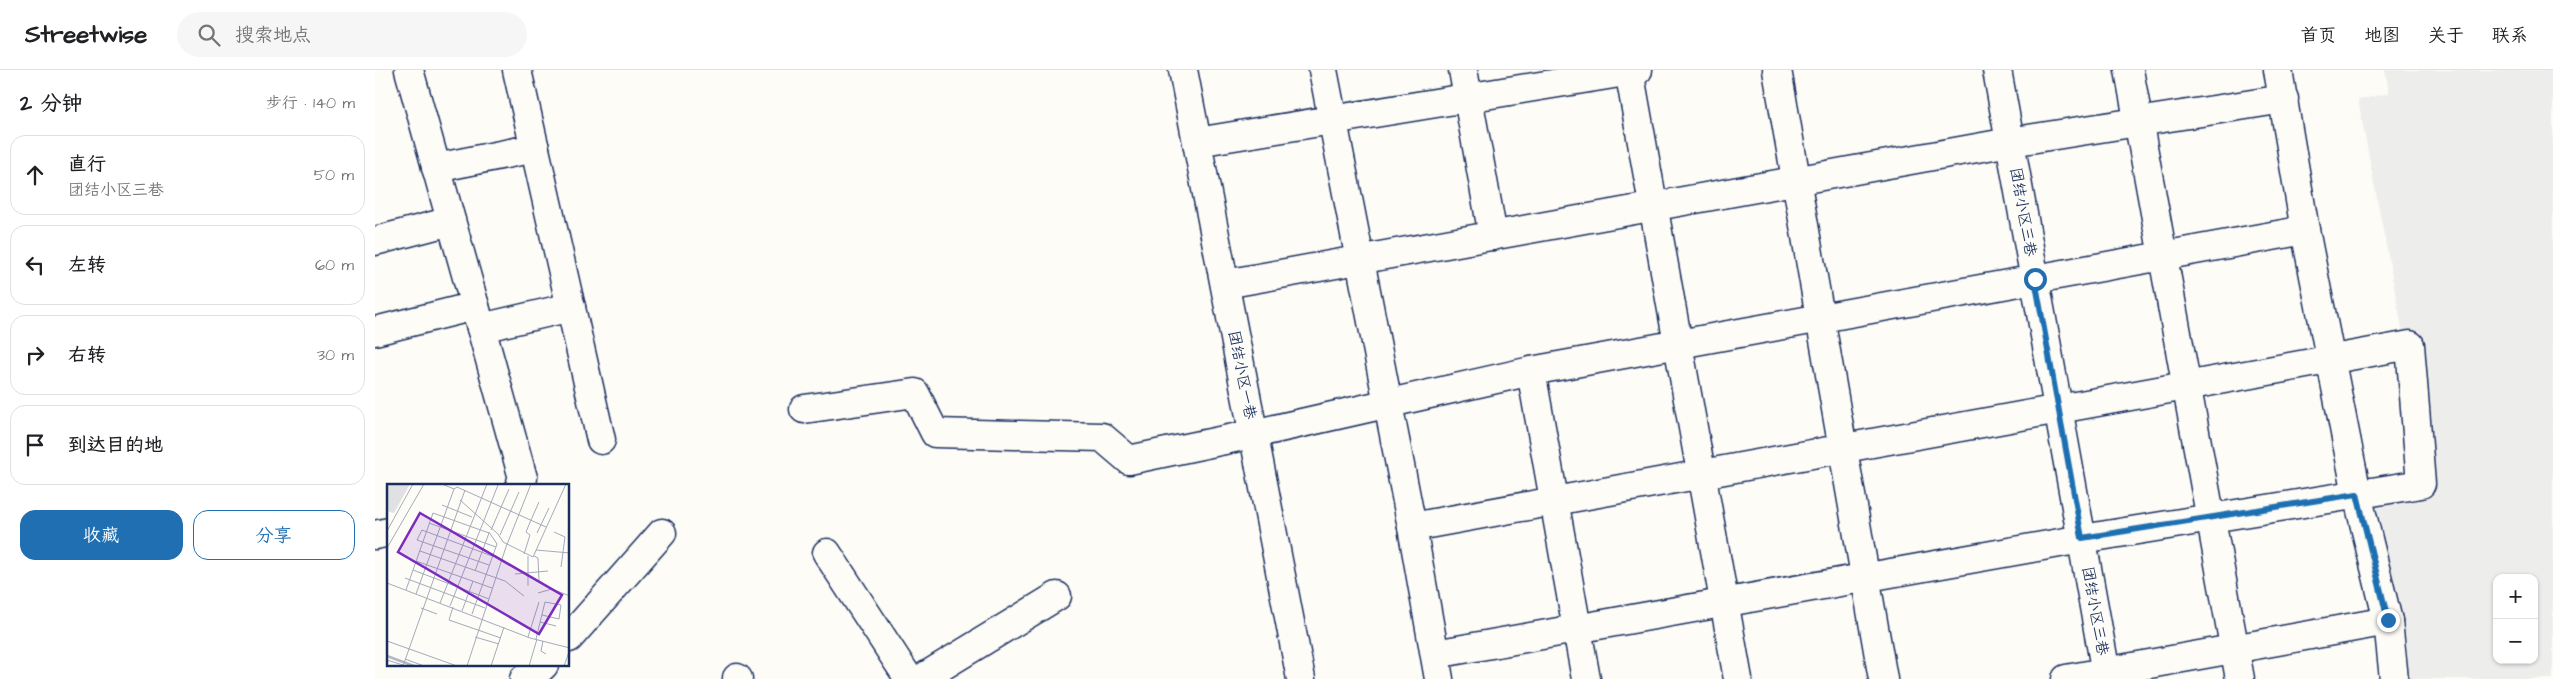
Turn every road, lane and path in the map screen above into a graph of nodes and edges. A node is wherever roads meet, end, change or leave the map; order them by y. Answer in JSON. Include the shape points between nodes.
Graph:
{"nodes":[{"id":1,"x":409,"y":70,"type":"edge"},
{"id":2,"x":517,"y":70,"type":"edge"},
{"id":3,"x":1183,"y":70,"type":"edge"},
{"id":4,"x":1323,"y":70,"type":"edge"},
{"id":5,"x":1463,"y":70,"type":"edge"},
{"id":6,"x":1632,"y":70,"type":"edge"},
{"id":7,"x":1777,"y":70,"type":"edge"},
{"id":8,"x":1997,"y":70,"type":"edge"},
{"id":9,"x":2129,"y":70,"type":"edge"},
{"id":10,"x":2278,"y":70,"type":"edge"},
{"id":11,"x":1468,"y":98,"type":"junction"},
{"id":12,"x":2283,"y":99,"type":"junction"},
{"id":13,"x":1333,"y":120,"type":"junction"},
{"id":14,"x":2139,"y":123,"type":"junction"},
{"id":15,"x":1197,"y":142,"type":"junction"},
{"id":16,"x":2010,"y":142,"type":"junction"},
{"id":17,"x":535,"y":148,"type":"junction"},
{"id":18,"x":436,"y":168,"type":"junction"},
{"id":19,"x":1797,"y":181,"type":"junction"},
{"id":20,"x":1653,"y":207,"type":"junction"},
{"id":21,"x":451,"y":221,"type":"junction"},
{"id":22,"x":2305,"y":230,"type":"junction"},
{"id":23,"x":1493,"y":236,"type":"junction"},
{"id":24,"x":375,"y":240,"type":"edge"},
{"id":25,"x":2163,"y":256,"type":"junction"},
{"id":26,"x":1360,"y":260,"type":"junction"},
{"id":27,"x":2035,"y":279,"type":"junction"},
{"id":28,"x":1225,"y":284,"type":"junction"},
{"id":29,"x":571,"y":307,"type":"junction"},
{"id":30,"x":478,"y":317,"type":"junction"},
{"id":31,"x":1820,"y":318,"type":"junction"},
{"id":32,"x":375,"y":331,"type":"edge"},
{"id":33,"x":1678,"y":345,"type":"junction"},
{"id":34,"x":2331,"y":360,"type":"junction"},
{"id":35,"x":1531,"y":371,"type":"junction"},
{"id":36,"x":2187,"y":386,"type":"junction"},
{"id":37,"x":1388,"y":404,"type":"junction"},
{"id":38,"x":804,"y":409,"type":"dead end"},
{"id":39,"x":2058,"y":409,"type":"junction"},
{"id":40,"x":1253,"y":434,"type":"junction"},
{"id":41,"x":601,"y":440,"type":"dead end"},
{"id":42,"x":1843,"y":449,"type":"junction"},
{"id":43,"x":1701,"y":474,"type":"junction"},
{"id":44,"x":520,"y":484,"type":"edge"},
{"id":45,"x":2357,"y":494,"type":"junction"},
{"id":46,"x":1554,"y":502,"type":"junction"},
{"id":47,"x":2211,"y":518,"type":"junction"},
{"id":48,"x":1412,"y":527,"type":"junction"},
{"id":49,"x":662,"y":533,"type":"dead end"},
{"id":50,"x":2082,"y":538,"type":"junction"},
{"id":51,"x":827,"y":553,"type":"dead end"},
{"id":52,"x":1865,"y":577,"type":"junction"},
{"id":53,"x":1057,"y":596,"type":"dead end"},
{"id":54,"x":1724,"y":602,"type":"junction"},
{"id":55,"x":2388,"y":620,"type":"junction"},
{"id":56,"x":1577,"y":629,"type":"junction"},
{"id":57,"x":570,"y":637,"type":"edge"},
{"id":58,"x":2235,"y":648,"type":"junction"},
{"id":59,"x":543,"y":666,"type":"edge"},
{"id":60,"x":1437,"y":666,"type":"edge"},
{"id":61,"x":2107,"y":675,"type":"edge"},
{"id":62,"x":525,"y":679,"type":"edge"},
{"id":63,"x":909,"y":679,"type":"edge"},
{"id":64,"x":921,"y":679,"type":"edge"},
{"id":65,"x":1301,"y":679,"type":"edge"},
{"id":66,"x":1586,"y":679,"type":"edge"},
{"id":67,"x":1738,"y":679,"type":"edge"},
{"id":68,"x":1883,"y":679,"type":"edge"},
{"id":69,"x":2066,"y":679,"type":"edge"},
{"id":70,"x":2240,"y":679,"type":"edge"},
{"id":71,"x":2394,"y":679,"type":"edge"}],
"edges":[{"from":1,"to":18,"type":"street"},
{"from":2,"to":17,"type":"street"},
{"from":3,"to":15,"type":"street","name":"团结小区一巷"},
{"from":4,"to":13,"type":"street"},
{"from":5,"to":11,"type":"street"},
{"from":6,"to":11,"type":"street"},
{"from":6,"to":20,"type":"street"},
{"from":7,"to":19,"type":"street"},
{"from":8,"to":16,"type":"street","name":"团结小区三巷"},
{"from":9,"to":14,"type":"street"},
{"from":10,"to":12,"type":"street"},
{"from":11,"to":13,"type":"street"},
{"from":11,"to":23,"type":"street"},
{"from":12,"to":14,"type":"street"},
{"from":12,"to":22,"type":"street"},
{"from":13,"to":15,"type":"street"},
{"from":13,"to":26,"type":"street"},
{"from":14,"to":16,"type":"street"},
{"from":14,"to":25,"type":"street"},
{"from":15,"to":28,"type":"street","name":"团结小区一巷"},
{"from":16,"to":19,"type":"street"},
{"from":16,"to":27,"type":"street","name":"团结小区三巷"},
{"from":17,"to":18,"type":"street"},
{"from":17,"to":29,"type":"street"},
{"from":18,"to":21,"type":"street"},
{"from":19,"to":20,"type":"street"},
{"from":19,"to":31,"type":"street"},
{"from":20,"to":23,"type":"street"},
{"from":20,"to":33,"type":"street"},
{"from":21,"to":24,"type":"street"},
{"from":21,"to":30,"type":"street"},
{"from":22,"to":25,"type":"street"},
{"from":22,"to":34,"type":"street"},
{"from":23,"to":26,"type":"street"},
{"from":25,"to":27,"type":"street"},
{"from":25,"to":36,"type":"street"},
{"from":26,"to":28,"type":"street"},
{"from":26,"to":37,"type":"street"},
{"from":27,"to":31,"type":"street"},
{"from":27,"to":39,"type":"street","name":"团结小区三巷"},
{"from":28,"to":40,"type":"street","name":"团结小区一巷"},
{"from":29,"to":30,"type":"street"},
{"from":29,"to":41,"type":"street"},
{"from":30,"to":32,"type":"street"},
{"from":30,"to":44,"type":"street","via":[[523,478]]},
{"from":31,"to":33,"type":"street"},
{"from":31,"to":42,"type":"street"},
{"from":33,"to":35,"type":"street"},
{"from":33,"to":43,"type":"street"},
{"from":34,"to":36,"type":"street"},
{"from":34,"to":45,"type":"street"},
{"from":34,"to":45,"type":"street","via":[[2410,345],[2421,484]]},
{"from":35,"to":37,"type":"street"},
{"from":35,"to":46,"type":"street"},
{"from":36,"to":39,"type":"street"},
{"from":36,"to":47,"type":"street"},
{"from":37,"to":40,"type":"street"},
{"from":37,"to":48,"type":"street"},
{"from":38,"to":40,"type":"street","via":[[915,393],[935,433],[1102,437],[1129,460]]},
{"from":39,"to":42,"type":"street"},
{"from":39,"to":50,"type":"street","name":"团结小区三巷"},
{"from":40,"to":65,"type":"street","name":"团结小区一巷"},
{"from":42,"to":43,"type":"street"},
{"from":42,"to":52,"type":"street"},
{"from":43,"to":46,"type":"street"},
{"from":43,"to":54,"type":"street"},
{"from":45,"to":47,"type":"street"},
{"from":45,"to":55,"type":"street"},
{"from":46,"to":48,"type":"street"},
{"from":46,"to":56,"type":"street"},
{"from":47,"to":50,"type":"street"},
{"from":47,"to":58,"type":"street"},
{"from":48,"to":60,"type":"street"},
{"from":49,"to":57,"type":"street"},
{"from":50,"to":52,"type":"street"},
{"from":50,"to":61,"type":"street","name":"团结小区三巷"},
{"from":51,"to":63,"type":"street"},
{"from":52,"to":54,"type":"street"},
{"from":52,"to":68,"type":"street"},
{"from":53,"to":64,"type":"street"},
{"from":54,"to":56,"type":"street"},
{"from":54,"to":67,"type":"street"},
{"from":55,"to":58,"type":"street"},
{"from":55,"to":71,"type":"street"},
{"from":56,"to":60,"type":"street"},
{"from":56,"to":66,"type":"street"},
{"from":58,"to":61,"type":"street"},
{"from":58,"to":70,"type":"street"},
{"from":59,"to":62,"type":"street"},
{"from":61,"to":69,"type":"street"}]}
